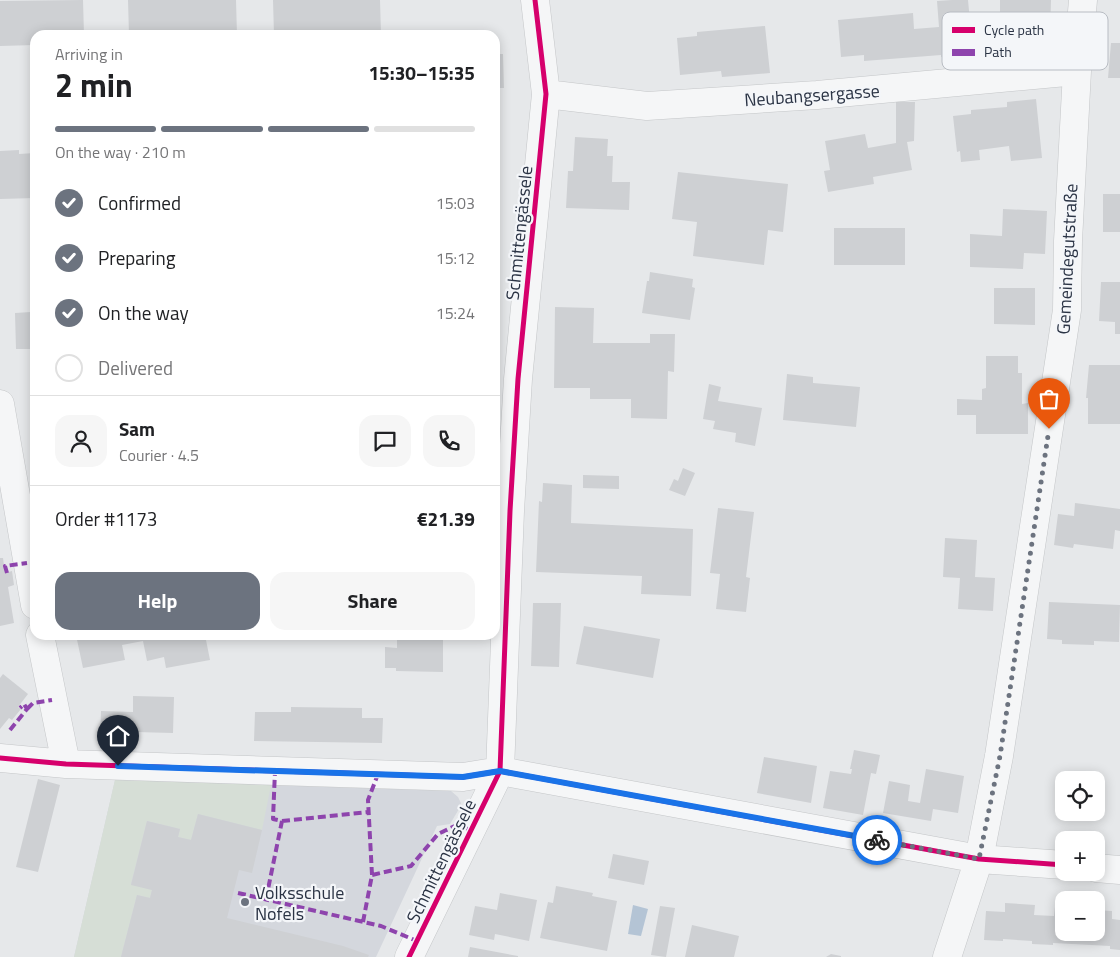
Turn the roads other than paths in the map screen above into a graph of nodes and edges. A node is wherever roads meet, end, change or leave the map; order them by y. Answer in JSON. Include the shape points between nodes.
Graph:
{"nodes":[{"id":1,"x":534,"y":0,"type":"edge"},
{"id":2,"x":1077,"y":71,"type":"joint"},
{"id":3,"x":546,"y":94,"type":"junction"},
{"id":4,"x":0,"y":404,"type":"edge"},
{"id":5,"x":30,"y":576,"type":"edge"},
{"id":6,"x":41,"y":640,"type":"edge"},
{"id":7,"x":0,"y":758,"type":"edge"},
{"id":8,"x":66,"y":764,"type":"junction"},
{"id":9,"x":500,"y":771,"type":"junction"},
{"id":10,"x":979,"y":859,"type":"junction"},
{"id":11,"x":1055,"y":865,"type":"edge"},
{"id":12,"x":1105,"y":869,"type":"edge"},
{"id":13,"x":1120,"y":870,"type":"edge"},
{"id":14,"x":409,"y":957,"type":"edge"},
{"id":15,"x":947,"y":957,"type":"edge"}],
"edges":[{"from":1,"to":3,"type":"street","name":"Schmittengässele"},
{"from":2,"to":3,"type":"street","name":"Neubangsergasse","via":[[817,95],[647,106]]},
{"from":2,"to":10,"type":"street","name":"Gemeindegutstraße","via":[[1067,310],[1000,756]]},
{"from":3,"to":9,"type":"street","name":"Schmittengässele","via":[[518,379]]},
{"from":4,"to":5,"type":"street"},
{"from":6,"to":8,"type":"street"},
{"from":7,"to":8,"type":"street"},
{"from":8,"to":9,"type":"street","via":[[463,777]]},
{"from":9,"to":10,"type":"street"},
{"from":9,"to":14,"type":"street","name":"Schmittengässele"},
{"from":10,"to":11,"type":"street"},
{"from":10,"to":15,"type":"street","name":"Gemeindegutstraße"},
{"from":12,"to":13,"type":"street"}]}
